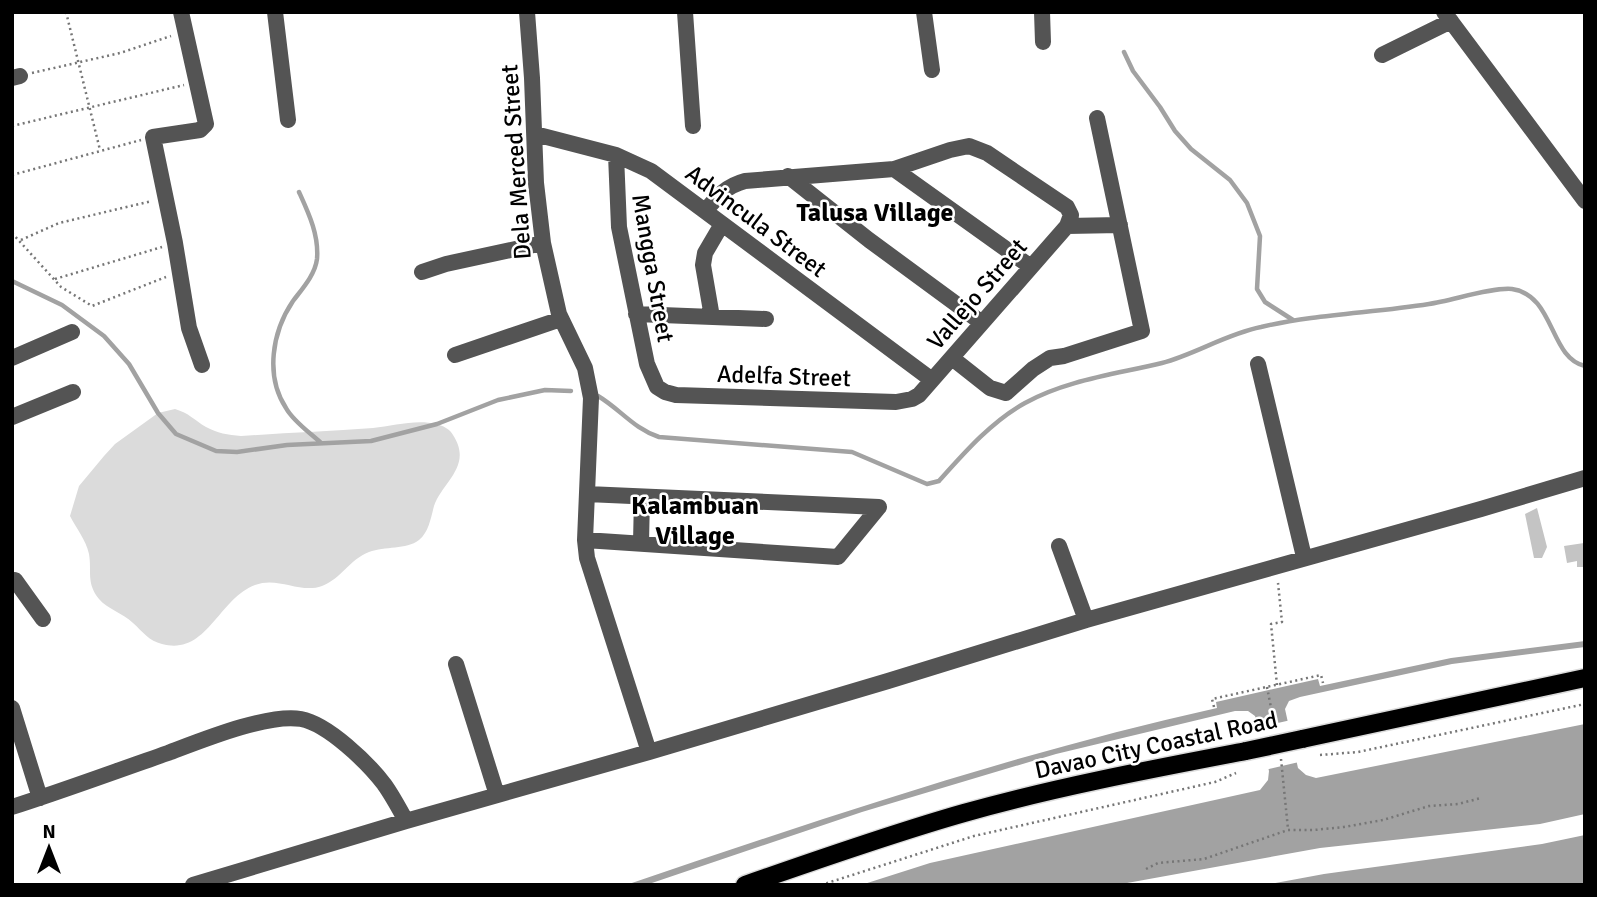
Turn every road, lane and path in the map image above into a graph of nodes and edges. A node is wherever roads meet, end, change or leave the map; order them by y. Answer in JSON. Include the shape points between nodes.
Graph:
{"nodes":[{"id":1,"x":66,"y":12,"type":"edge"},
{"id":2,"x":181,"y":12,"type":"edge"},
{"id":3,"x":275,"y":12,"type":"edge"},
{"id":4,"x":527,"y":12,"type":"edge"},
{"id":5,"x":685,"y":12,"type":"edge"},
{"id":6,"x":924,"y":12,"type":"edge"},
{"id":7,"x":1042,"y":12,"type":"edge"},
{"id":8,"x":1447,"y":16,"type":"edge"},
{"id":9,"x":185,"y":32,"type":"junction"},
{"id":10,"x":1043,"y":42,"type":"dead end"},
{"id":11,"x":1382,"y":55,"type":"dead end"},
{"id":12,"x":79,"y":61,"type":"junction"},
{"id":13,"x":932,"y":70,"type":"dead end"},
{"id":14,"x":16,"y":77,"type":"edge"},
{"id":15,"x":197,"y":82,"type":"junction"},
{"id":16,"x":90,"y":107,"type":"junction"},
{"id":17,"x":1097,"y":118,"type":"dead end"},
{"id":18,"x":288,"y":120,"type":"dead end"},
{"id":19,"x":12,"y":126,"type":"edge"},
{"id":20,"x":694,"y":126,"type":"dead end"},
{"id":21,"x":535,"y":135,"type":"junction"},
{"id":22,"x":153,"y":137,"type":"junction"},
{"id":23,"x":100,"y":150,"type":"junction"},
{"id":24,"x":616,"y":155,"type":"junction"},
{"id":25,"x":894,"y":169,"type":"junction"},
{"id":26,"x":12,"y":175,"type":"edge"},
{"id":27,"x":788,"y":176,"type":"junction"},
{"id":28,"x":165,"y":198,"type":"junction"},
{"id":29,"x":1585,"y":201,"type":"edge"},
{"id":30,"x":705,"y":211,"type":"junction"},
{"id":31,"x":1069,"y":220,"type":"junction"},
{"id":32,"x":722,"y":224,"type":"junction"},
{"id":33,"x":1119,"y":225,"type":"junction"},
{"id":34,"x":12,"y":233,"type":"edge"},
{"id":35,"x":19,"y":240,"type":"junction"},
{"id":36,"x":175,"y":243,"type":"junction"},
{"id":37,"x":543,"y":243,"type":"junction"},
{"id":38,"x":1031,"y":267,"type":"junction"},
{"id":39,"x":179,"y":272,"type":"junction"},
{"id":40,"x":422,"y":272,"type":"dead end"},
{"id":41,"x":55,"y":279,"type":"junction"},
{"id":42,"x":636,"y":314,"type":"junction"},
{"id":43,"x":712,"y":317,"type":"junction"},
{"id":44,"x":561,"y":319,"type":"junction"},
{"id":45,"x":766,"y":319,"type":"dead end"},
{"id":46,"x":982,"y":323,"type":"junction"},
{"id":47,"x":72,"y":332,"type":"dead end"},
{"id":48,"x":455,"y":355,"type":"dead end"},
{"id":49,"x":12,"y":358,"type":"edge"},
{"id":50,"x":952,"y":358,"type":"junction"},
{"id":51,"x":1258,"y":364,"type":"dead end"},
{"id":52,"x":202,"y":365,"type":"dead end"},
{"id":53,"x":932,"y":380,"type":"junction"},
{"id":54,"x":657,"y":387,"type":"joint"},
{"id":55,"x":73,"y":392,"type":"dead end"},
{"id":56,"x":912,"y":400,"type":"joint"},
{"id":57,"x":12,"y":417,"type":"edge"},
{"id":58,"x":1585,"y":478,"type":"edge"},
{"id":59,"x":587,"y":494,"type":"junction"},
{"id":60,"x":642,"y":496,"type":"junction"},
{"id":61,"x":585,"y":540,"type":"junction"},
{"id":62,"x":641,"y":544,"type":"junction"},
{"id":63,"x":1059,"y":546,"type":"dead end"},
{"id":64,"x":1304,"y":557,"type":"junction"},
{"id":65,"x":1276,"y":565,"type":"junction"},
{"id":66,"x":12,"y":582,"type":"edge"},
{"id":67,"x":43,"y":619,"type":"dead end"},
{"id":68,"x":1086,"y":620,"type":"junction"},
{"id":69,"x":456,"y":664,"type":"dead end"},
{"id":70,"x":1585,"y":678,"type":"edge"},
{"id":71,"x":1323,"y":683,"type":"dead end"},
{"id":72,"x":1277,"y":685,"type":"junction"},
{"id":73,"x":1585,"y":704,"type":"edge"},
{"id":74,"x":1214,"y":707,"type":"dead end"},
{"id":75,"x":12,"y":708,"type":"edge"},
{"id":76,"x":649,"y":752,"type":"junction"},
{"id":77,"x":1320,"y":755,"type":"dead end"},
{"id":78,"x":1236,"y":772,"type":"dead end"},
{"id":79,"x":497,"y":795,"type":"junction"},
{"id":80,"x":40,"y":798,"type":"junction"},
{"id":81,"x":1481,"y":798,"type":"dead end"},
{"id":82,"x":12,"y":807,"type":"edge"},
{"id":83,"x":405,"y":821,"type":"junction"},
{"id":84,"x":1146,"y":869,"type":"dead end"},
{"id":85,"x":193,"y":885,"type":"edge"},
{"id":86,"x":745,"y":885,"type":"edge"},
{"id":87,"x":821,"y":885,"type":"edge"}],
"edges":[{"from":1,"to":12,"type":"path"},
{"from":2,"to":9,"type":"street"},
{"from":3,"to":18,"type":"street"},
{"from":4,"to":21,"type":"street","name":"Dela Merced Street"},
{"from":5,"to":20,"type":"street"},
{"from":6,"to":13,"type":"street"},
{"from":7,"to":10,"type":"street"},
{"from":8,"to":11,"type":"street"},
{"from":8,"to":29,"type":"street"},
{"from":9,"to":12,"type":"path"},
{"from":9,"to":15,"type":"street"},
{"from":12,"to":14,"type":"path"},
{"from":12,"to":16,"type":"path"},
{"from":15,"to":16,"type":"path"},
{"from":15,"to":22,"type":"street","via":[[204,128]]},
{"from":16,"to":19,"type":"path"},
{"from":16,"to":23,"type":"path"},
{"from":17,"to":33,"type":"street"},
{"from":21,"to":24,"type":"street","name":"Advincula Street"},
{"from":21,"to":37,"type":"street","name":"Dela Merced Street"},
{"from":22,"to":23,"type":"path"},
{"from":22,"to":28,"type":"street"},
{"from":23,"to":26,"type":"path"},
{"from":24,"to":30,"type":"street","name":"Advincula Street","via":[[651,171]]},
{"from":24,"to":42,"type":"street","name":"Mangga Street","via":[[619,228]]},
{"from":25,"to":27,"type":"street"},
{"from":25,"to":31,"type":"street","via":[[960,147],[977,148],[1067,207]]},
{"from":25,"to":38,"type":"street"},
{"from":27,"to":30,"type":"street","via":[[733,184]]},
{"from":27,"to":46,"type":"street"},
{"from":28,"to":35,"type":"path","via":[[59,223]]},
{"from":28,"to":36,"type":"street"},
{"from":30,"to":32,"type":"street","name":"Advincula Street"},
{"from":31,"to":33,"type":"street"},
{"from":31,"to":38,"type":"street","name":"Vallejo Street"},
{"from":32,"to":43,"type":"street","via":[[703,265]]},
{"from":32,"to":53,"type":"street","name":"Advincula Street"},
{"from":33,"to":50,"type":"street","via":[[1142,331],[1050,358],[1006,393],[990,388]]},
{"from":34,"to":35,"type":"path"},
{"from":35,"to":41,"type":"path"},
{"from":36,"to":39,"type":"street"},
{"from":36,"to":41,"type":"path"},
{"from":37,"to":40,"type":"street"},
{"from":37,"to":44,"type":"street","name":"Dela Merced Street"},
{"from":38,"to":46,"type":"street","name":"Vallejo Street"},
{"from":39,"to":41,"type":"path","via":[[92,306]]},
{"from":39,"to":52,"type":"street","via":[[189,328]]},
{"from":42,"to":43,"type":"street"},
{"from":42,"to":54,"type":"street","name":"Mangga Street"},
{"from":43,"to":45,"type":"street"},
{"from":44,"to":48,"type":"street"},
{"from":44,"to":59,"type":"street","name":"Dela Merced Street","via":[[589,382],[592,416]]},
{"from":46,"to":50,"type":"street","name":"Vallejo Street"},
{"from":47,"to":49,"type":"street"},
{"from":50,"to":53,"type":"street","name":"Vallejo Street"},
{"from":51,"to":64,"type":"street"},
{"from":53,"to":56,"type":"street","name":"Vallejo Street"},
{"from":54,"to":56,"type":"street","name":"Adelfa Street","via":[[676,395]]},
{"from":55,"to":57,"type":"street"},
{"from":58,"to":64,"type":"street"},
{"from":59,"to":60,"type":"street"},
{"from":59,"to":61,"type":"street","name":"Dela Merced Street"},
{"from":60,"to":62,"type":"street"},
{"from":60,"to":62,"type":"street","via":[[878,507],[838,557]]},
{"from":61,"to":62,"type":"street"},
{"from":61,"to":76,"type":"street","name":"Dela Merced Street","via":[[591,572]]},
{"from":63,"to":68,"type":"street"},
{"from":64,"to":65,"type":"street"},
{"from":65,"to":68,"type":"street"},
{"from":65,"to":72,"type":"path","via":[[1282,622],[1270,624]]},
{"from":66,"to":67,"type":"street","via":[[15,580]]},
{"from":68,"to":76,"type":"street"},
{"from":69,"to":79,"type":"street"},
{"from":70,"to":86,"type":"main road","name":"Davao City Coastal Road","bridge":true,"via":[[967,812]]},
{"from":71,"to":72,"type":"path","via":[[1321,675]]},
{"from":72,"to":74,"type":"path","via":[[1212,699]]},
{"from":73,"to":77,"type":"path","via":[[1358,752]]},
{"from":75,"to":80,"type":"street"},
{"from":76,"to":79,"type":"street"},
{"from":78,"to":87,"type":"path","via":[[1214,782],[974,836]]},
{"from":79,"to":83,"type":"street"},
{"from":80,"to":82,"type":"street"},
{"from":80,"to":83,"type":"street","via":[[209,738],[301,719],[343,743],[374,773]]},
{"from":81,"to":84,"type":"path","via":[[1344,827],[1288,830],[1204,859],[1158,863]]},
{"from":83,"to":85,"type":"street"}]}
